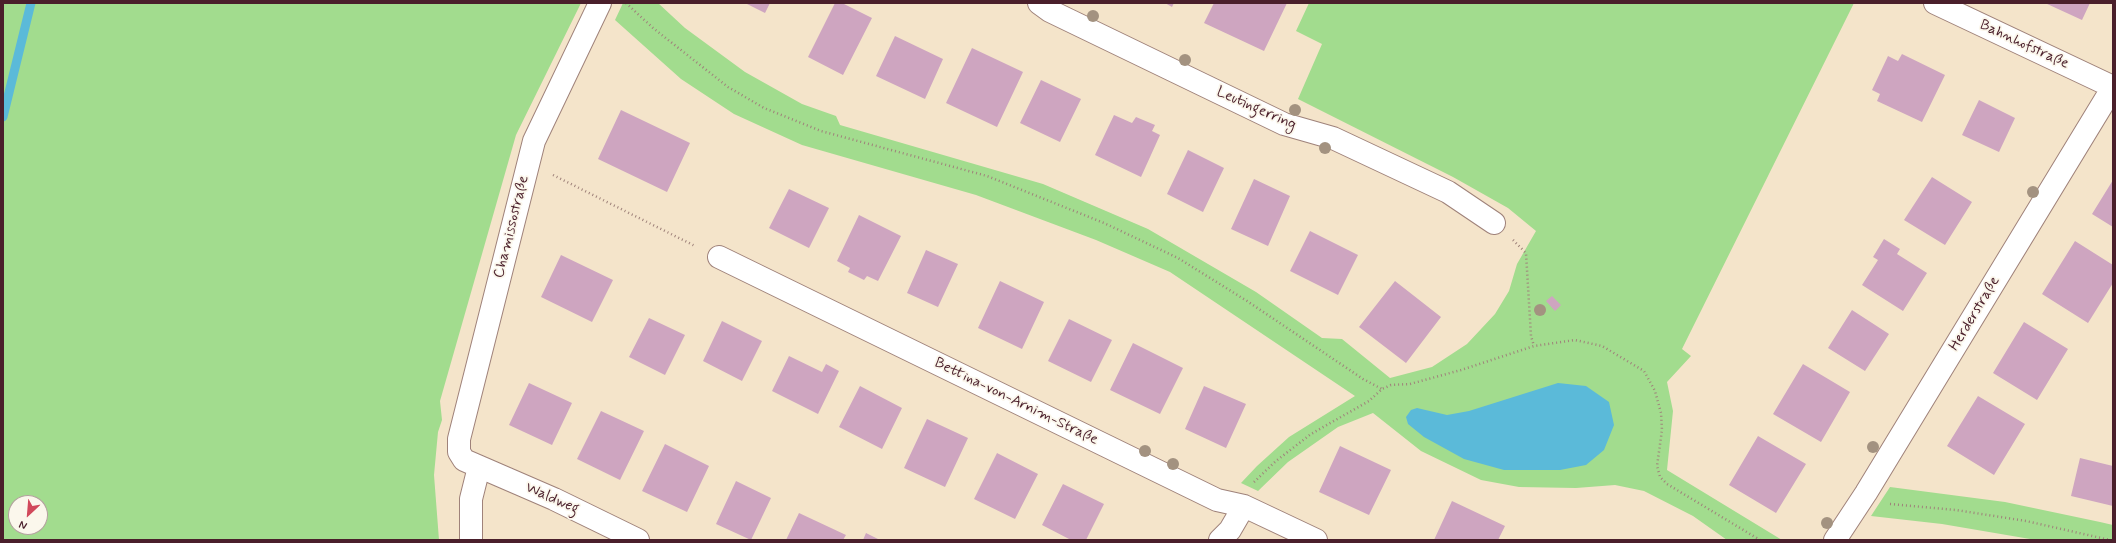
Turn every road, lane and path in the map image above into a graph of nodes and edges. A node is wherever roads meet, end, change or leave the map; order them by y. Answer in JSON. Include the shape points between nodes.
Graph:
{"nodes":[{"id":1,"x":600,"y":3,"type":"edge"},
{"id":2,"x":626,"y":3,"type":"edge"},
{"id":3,"x":1039,"y":3,"type":"edge"},
{"id":4,"x":1935,"y":3,"type":"edge"},
{"id":5,"x":2113,"y":87,"type":"edge"},
{"id":6,"x":528,"y":162,"type":"junction"},
{"id":7,"x":1494,"y":223,"type":"joint"},
{"id":8,"x":719,"y":257,"type":"joint"},
{"id":9,"x":1534,"y":346,"type":"junction"},
{"id":10,"x":1382,"y":389,"type":"junction"},
{"id":11,"x":472,"y":464,"type":"junction"},
{"id":12,"x":1859,"y":503,"type":"junction"},
{"id":13,"x":1244,"y":506,"type":"junction"},
{"id":14,"x":471,"y":540,"type":"edge"},
{"id":15,"x":638,"y":540,"type":"edge"},
{"id":16,"x":1220,"y":540,"type":"edge"},
{"id":17,"x":1316,"y":540,"type":"edge"},
{"id":18,"x":1760,"y":540,"type":"edge"},
{"id":19,"x":1835,"y":540,"type":"edge"},
{"id":20,"x":2110,"y":540,"type":"edge"}],
"edges":[{"from":1,"to":6,"type":"street","name":"Chamissostraße","via":[[539,128]]},
{"from":2,"to":10,"type":"path","via":[[728,87],[764,108],[828,133],[987,176],[1104,223],[1178,258]]},
{"from":3,"to":7,"type":"street","name":"Leutingerring","via":[[1050,11],[1284,124],[1333,138],[1448,192]]},
{"from":4,"to":5,"type":"street","name":"Bahnhofstraße"},
{"from":5,"to":12,"type":"street","name":"Herderstraße"},
{"from":6,"to":8,"type":"path"},
{"from":6,"to":11,"type":"street","name":"Chamissostraße","via":[[459,439],[459,452]]},
{"from":7,"to":9,"type":"path","via":[[1526,253],[1531,336]]},
{"from":8,"to":13,"type":"street","name":"Bettina-von-Arnim-Straße","via":[[1217,500]]},
{"from":9,"to":10,"type":"path","via":[[1461,370]]},
{"from":9,"to":18,"type":"path","via":[[1575,340],[1602,346],[1644,371],[1655,391],[1661,413],[1662,430],[1657,466],[1660,477],[1666,484]]},
{"from":10,"to":13,"type":"path","via":[[1369,401],[1311,434],[1276,461],[1252,483]]},
{"from":11,"to":14,"type":"street"},
{"from":11,"to":15,"type":"street","name":"Waldweg","via":[[554,499]]},
{"from":12,"to":19,"type":"street","name":"Herderstraße"},
{"from":12,"to":20,"type":"path","via":[[1956,510],[2026,521]]},
{"from":13,"to":16,"type":"street","via":[[1230,530]]},
{"from":13,"to":17,"type":"street","name":"Bettina-von-Arnim-Straße"}]}
